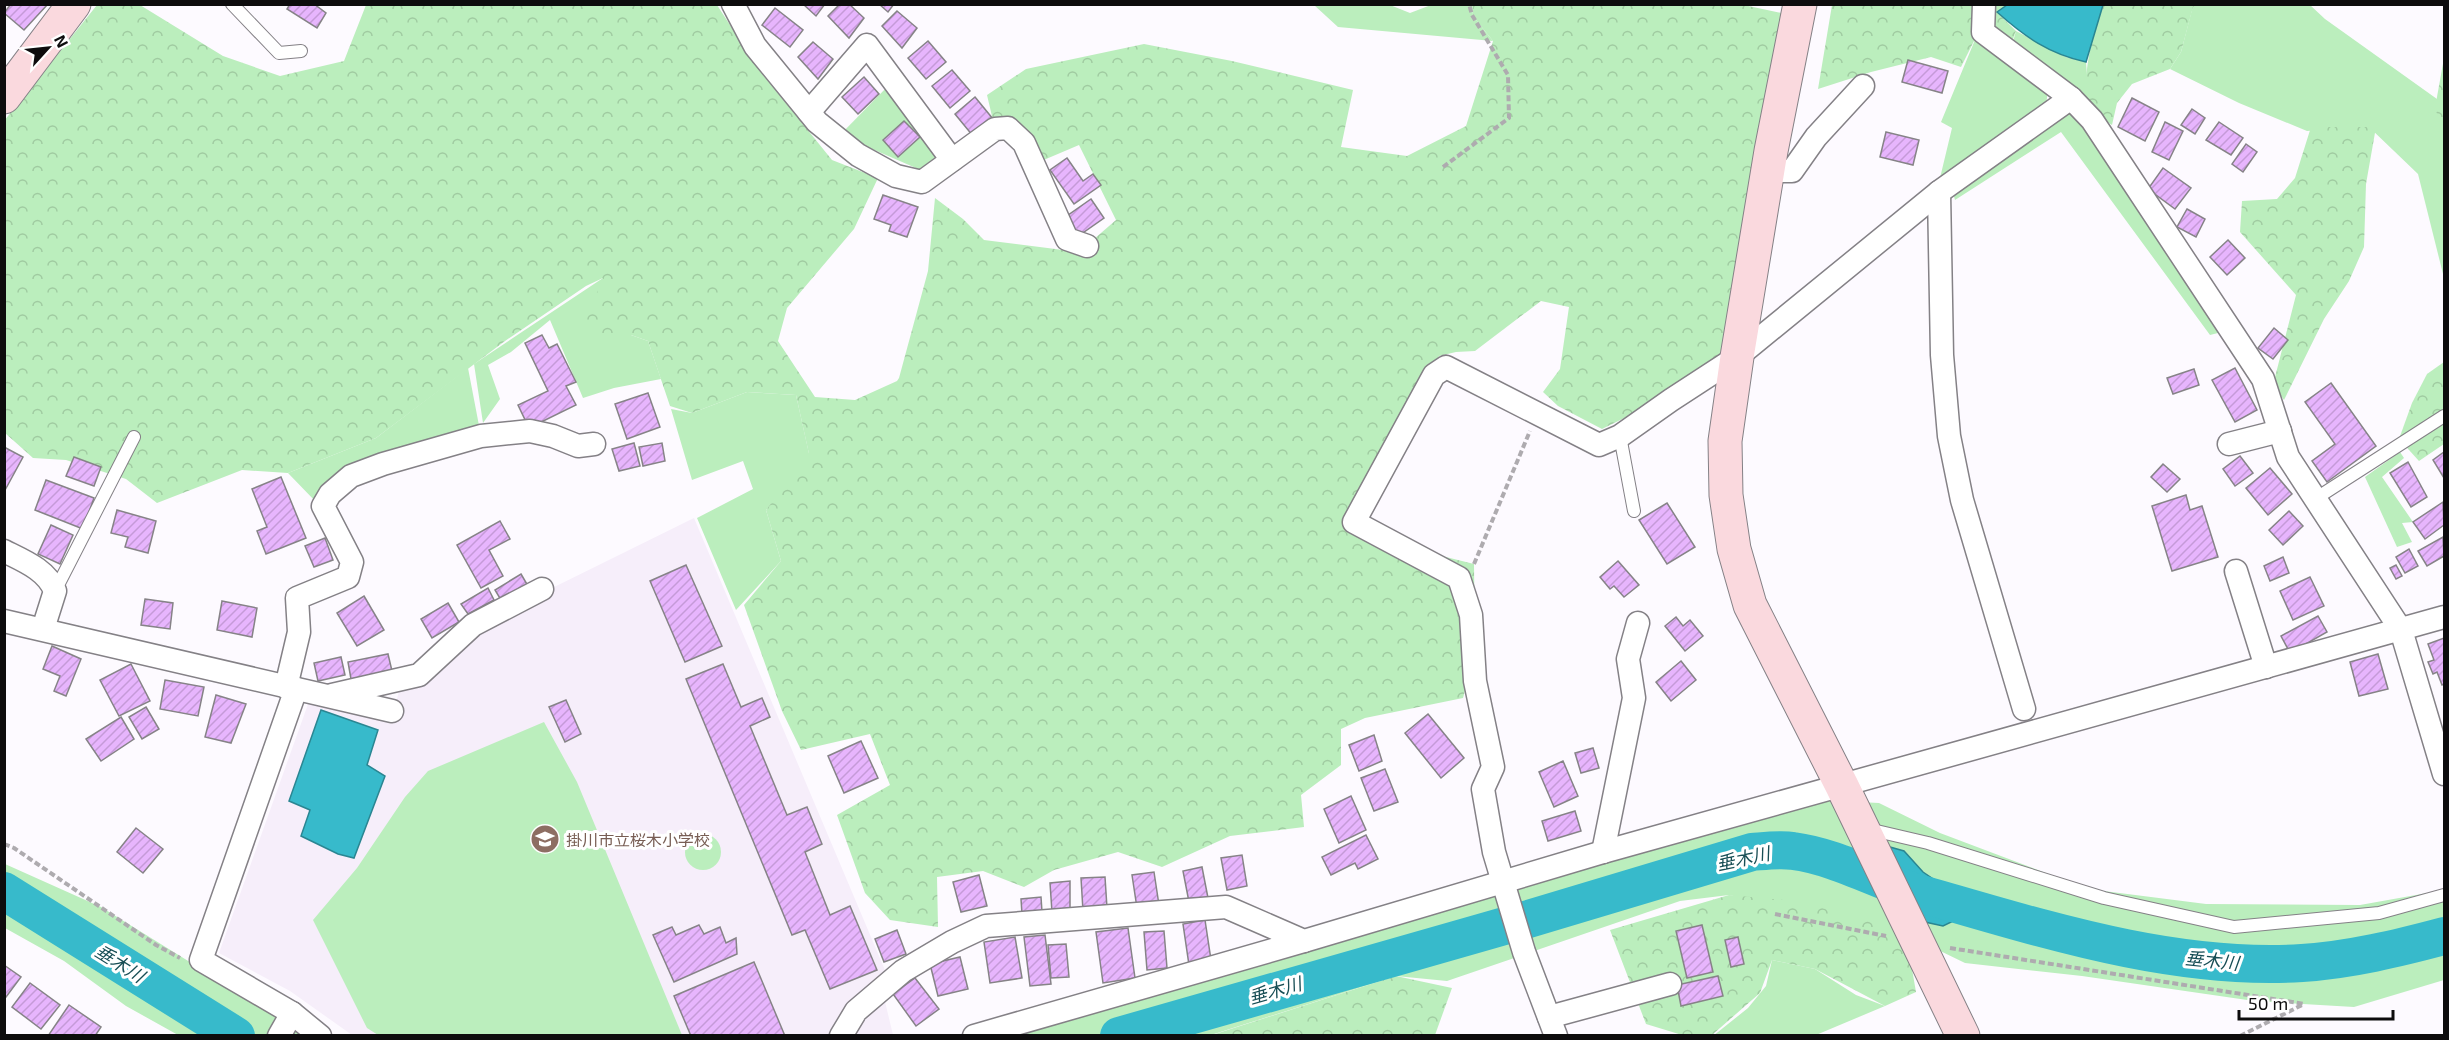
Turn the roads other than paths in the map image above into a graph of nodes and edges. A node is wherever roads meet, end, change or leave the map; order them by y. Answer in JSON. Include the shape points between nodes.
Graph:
{"nodes":[{"id":1,"x":74,"y":4,"type":"edge"},
{"id":2,"x":232,"y":4,"type":"edge"},
{"id":3,"x":733,"y":4,"type":"edge"},
{"id":4,"x":1800,"y":4,"type":"edge"},
{"id":5,"x":1984,"y":4,"type":"edge"},
{"id":6,"x":301,"y":51,"type":"dead end"},
{"id":7,"x":1863,"y":86,"type":"dead end"},
{"id":8,"x":4,"y":97,"type":"edge"},
{"id":9,"x":2071,"y":98,"type":"junction"},
{"id":10,"x":809,"y":112,"type":"junction"},
{"id":11,"x":952,"y":160,"type":"junction"},
{"id":12,"x":1768,"y":171,"type":"junction"},
{"id":13,"x":1939,"y":192,"type":"junction"},
{"id":14,"x":1087,"y":246,"type":"dead end"},
{"id":15,"x":1737,"y":357,"type":"junction"},
{"id":16,"x":2445,"y":416,"type":"edge"},
{"id":17,"x":2280,"y":431,"type":"junction"},
{"id":18,"x":134,"y":436,"type":"dead end"},
{"id":19,"x":1620,"y":436,"type":"junction"},
{"id":20,"x":594,"y":444,"type":"dead end"},
{"id":21,"x":2229,"y":444,"type":"dead end"},
{"id":22,"x":2315,"y":499,"type":"junction"},
{"id":23,"x":1634,"y":511,"type":"dead end"},
{"id":24,"x":4,"y":551,"type":"edge"},
{"id":25,"x":2236,"y":570,"type":"dead end"},
{"id":26,"x":542,"y":589,"type":"dead end"},
{"id":27,"x":55,"y":591,"type":"junction"},
{"id":28,"x":2445,"y":617,"type":"edge"},
{"id":29,"x":4,"y":621,"type":"edge"},
{"id":30,"x":1638,"y":622,"type":"dead end"},
{"id":31,"x":43,"y":629,"type":"junction"},
{"id":32,"x":2401,"y":630,"type":"junction"},
{"id":33,"x":2266,"y":668,"type":"junction"},
{"id":34,"x":291,"y":688,"type":"junction"},
{"id":35,"x":328,"y":696,"type":"junction"},
{"id":36,"x":2024,"y":709,"type":"dead end"},
{"id":37,"x":392,"y":711,"type":"dead end"},
{"id":38,"x":2445,"y":774,"type":"edge"},
{"id":39,"x":1843,"y":788,"type":"junction"},
{"id":40,"x":1868,"y":829,"type":"dead end"},
{"id":41,"x":1604,"y":852,"type":"junction"},
{"id":42,"x":1506,"y":890,"type":"junction"},
{"id":43,"x":2445,"y":895,"type":"edge"},
{"id":44,"x":1304,"y":941,"type":"junction"},
{"id":45,"x":1670,"y":984,"type":"dead end"},
{"id":46,"x":285,"y":1025,"type":"edge"},
{"id":47,"x":1552,"y":1026,"type":"edge"},
{"id":48,"x":320,"y":1035,"type":"edge"},
{"id":49,"x":841,"y":1035,"type":"edge"},
{"id":50,"x":974,"y":1035,"type":"edge"},
{"id":51,"x":1963,"y":1035,"type":"edge"}],
"edges":[{"from":1,"to":8,"type":"street"},
{"from":2,"to":6,"type":"lane","via":[[279,53]]},
{"from":3,"to":10,"type":"street","via":[[755,46]]},
{"from":4,"to":12,"type":"street"},
{"from":5,"to":9,"type":"street","via":[[1983,32]]},
{"from":7,"to":12,"type":"street","via":[[1816,137],[1792,171]]},
{"from":9,"to":13,"type":"street"},
{"from":9,"to":17,"type":"street","via":[[2092,120],[2263,379]]},
{"from":10,"to":11,"type":"street","via":[[858,155],[896,176],[922,182]]},
{"from":10,"to":11,"type":"street","via":[[867,45]]},
{"from":11,"to":14,"type":"street","via":[[995,129],[1008,128],[1024,143],[1067,239]]},
{"from":12,"to":15,"type":"street"},
{"from":13,"to":15,"type":"street"},
{"from":13,"to":36,"type":"street","via":[[1942,355],[1949,436],[1962,500]]},
{"from":15,"to":19,"type":"street"},
{"from":15,"to":39,"type":"street","via":[[1725,441],[1726,495],[1734,549],[1750,605]]},
{"from":16,"to":22,"type":"lane"},
{"from":17,"to":21,"type":"street"},
{"from":17,"to":22,"type":"street","via":[[2288,457]]},
{"from":18,"to":27,"type":"lane"},
{"from":19,"to":23,"type":"lane"},
{"from":19,"to":42,"type":"street","via":[[1599,445],[1446,366],[1434,375],[1354,522],[1459,578],[1471,615],[1475,681],[1493,766],[1483,789],[1494,852]]},
{"from":20,"to":34,"type":"street","via":[[578,446],[530,431],[481,436],[351,476],[322,506],[352,562],[348,577],[297,598],[298,632]]},
{"from":22,"to":32,"type":"street"},
{"from":24,"to":27,"type":"street","via":[[50,580]]},
{"from":25,"to":33,"type":"street"},
{"from":26,"to":35,"type":"street","via":[[473,625],[419,675]]},
{"from":27,"to":31,"type":"street"},
{"from":28,"to":32,"type":"street"},
{"from":29,"to":31,"type":"street"},
{"from":30,"to":41,"type":"street","via":[[1628,658],[1634,698]]},
{"from":31,"to":34,"type":"street"},
{"from":32,"to":33,"type":"street"},
{"from":32,"to":38,"type":"street"},
{"from":33,"to":39,"type":"street"},
{"from":34,"to":35,"type":"street"},
{"from":34,"to":46,"type":"street","via":[[201,960]]},
{"from":35,"to":37,"type":"street"},
{"from":39,"to":41,"type":"street"},
{"from":39,"to":51,"type":"street"},
{"from":40,"to":43,"type":"lane","via":[[1928,843],[2104,898],[2234,927],[2379,913]]},
{"from":41,"to":42,"type":"street"},
{"from":42,"to":44,"type":"street"},
{"from":42,"to":47,"type":"street"},
{"from":44,"to":49,"type":"street","via":[[1226,907],[986,926],[903,971],[856,1011]]},
{"from":44,"to":50,"type":"street"},
{"from":45,"to":47,"type":"street"},
{"from":46,"to":48,"type":"street"}]}
